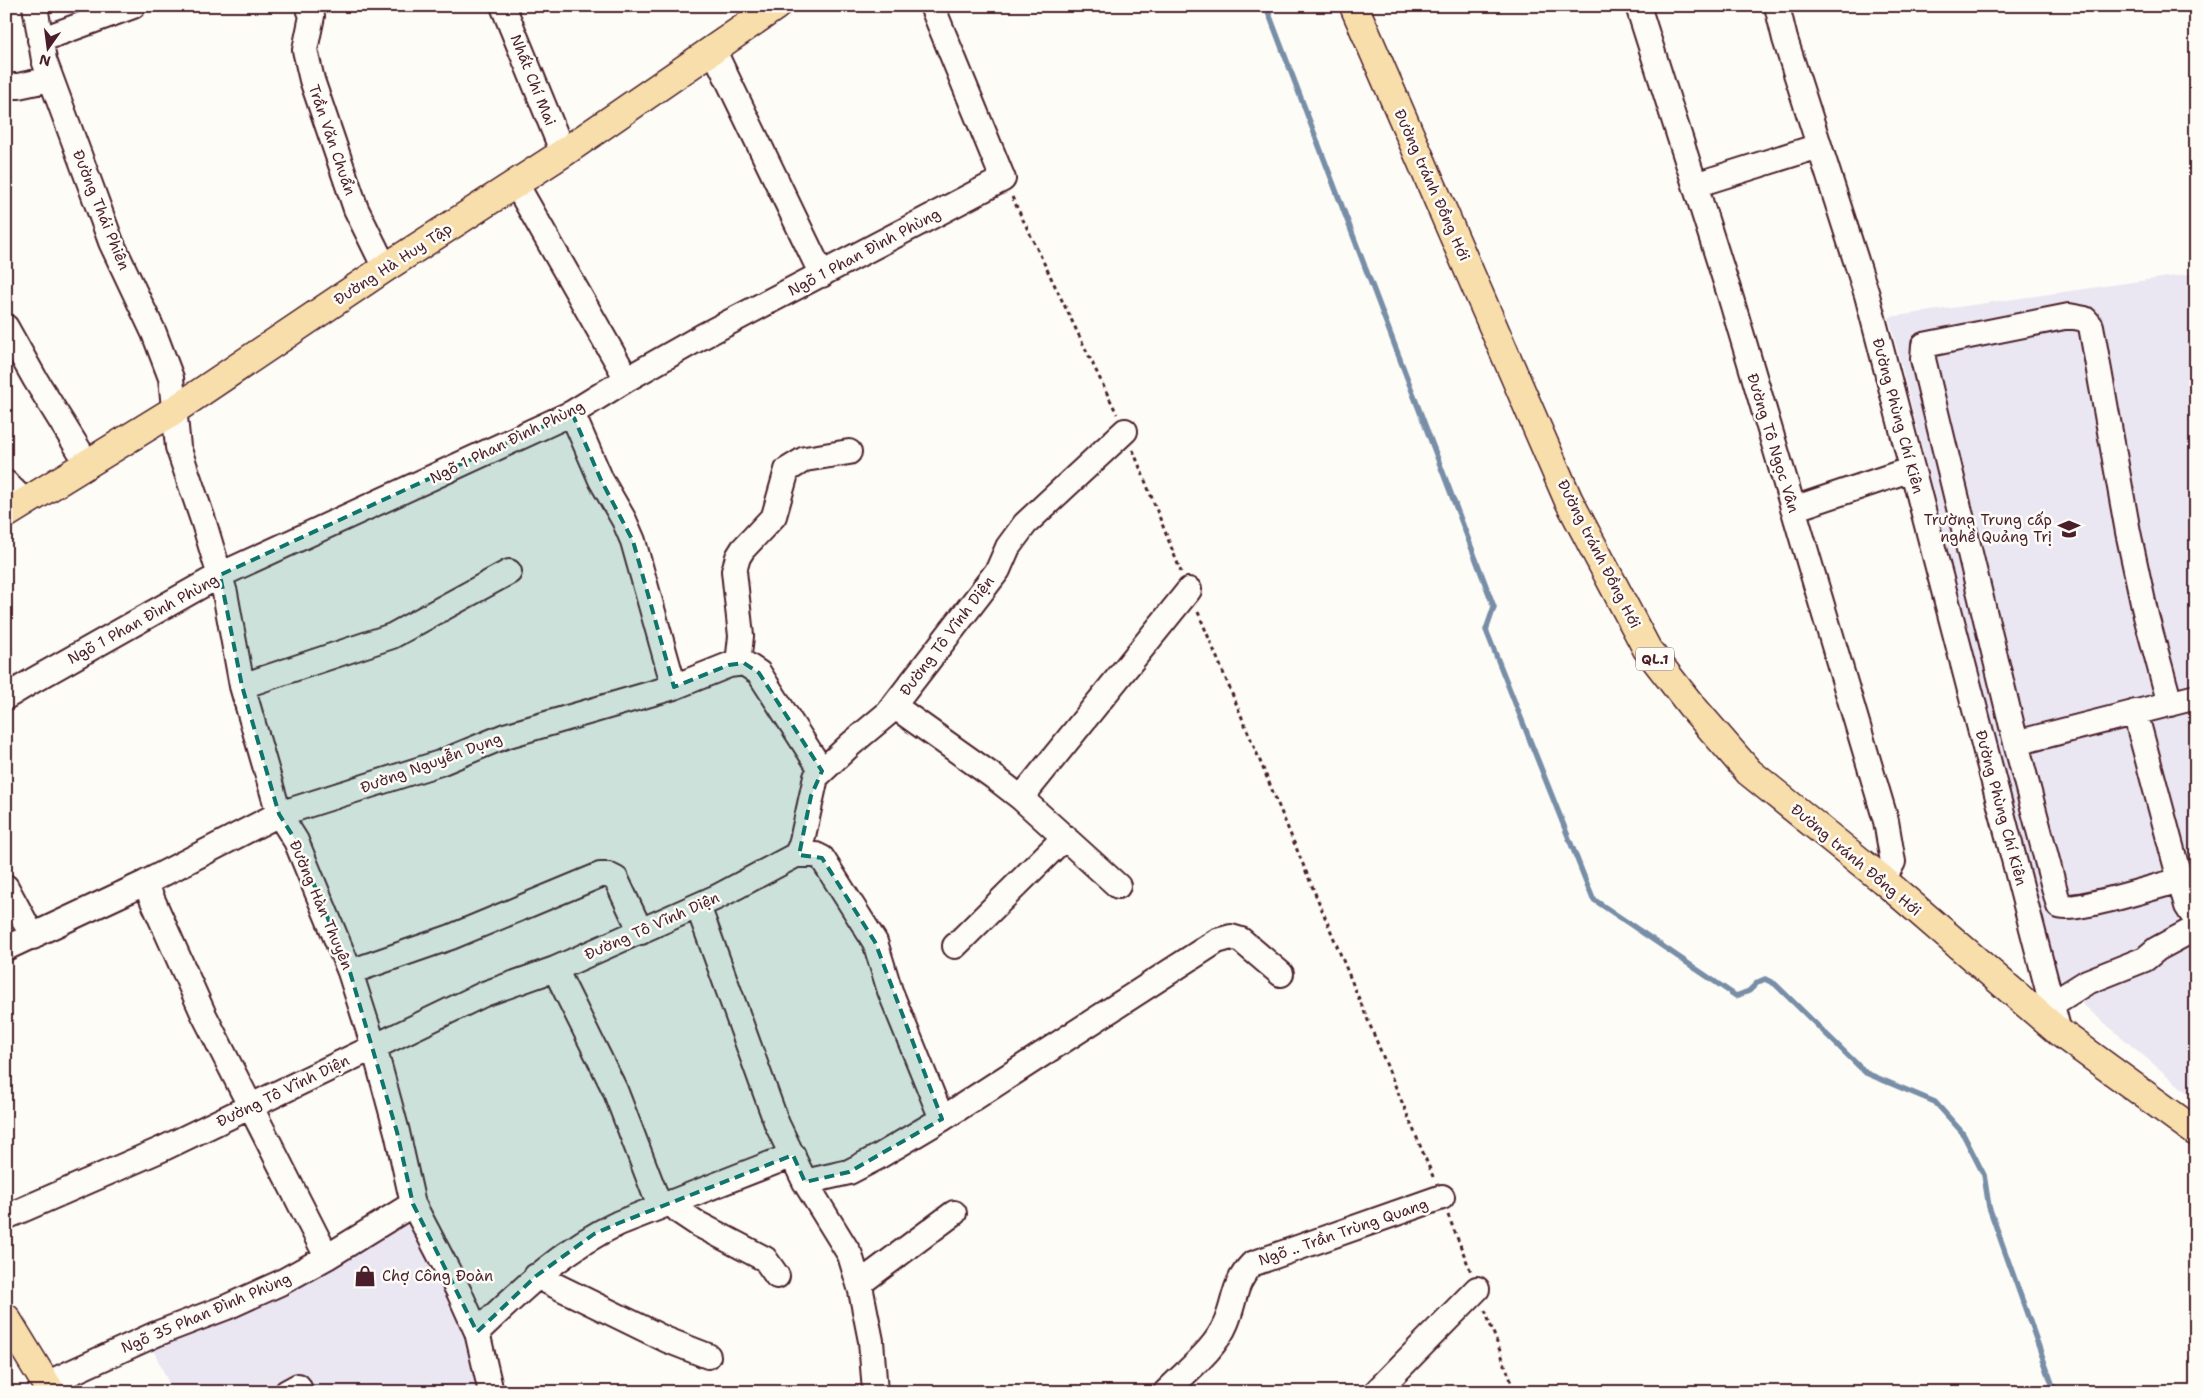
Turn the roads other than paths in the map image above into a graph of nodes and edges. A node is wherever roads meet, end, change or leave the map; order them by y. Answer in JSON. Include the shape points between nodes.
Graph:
{"nodes":[{"id":1,"x":35,"y":6,"type":"edge"},
{"id":2,"x":133,"y":6,"type":"edge"},
{"id":3,"x":308,"y":6,"type":"edge"},
{"id":4,"x":503,"y":6,"type":"edge"},
{"id":5,"x":776,"y":6,"type":"edge"},
{"id":6,"x":932,"y":6,"type":"edge"},
{"id":7,"x":1354,"y":6,"type":"edge"},
{"id":8,"x":1638,"y":6,"type":"edge"},
{"id":9,"x":1776,"y":6,"type":"edge"},
{"id":10,"x":40,"y":40,"type":"junction"},
{"id":11,"x":713,"y":49,"type":"junction"},
{"id":12,"x":51,"y":79,"type":"junction"},
{"id":13,"x":6,"y":86,"type":"edge"},
{"id":14,"x":1819,"y":146,"type":"junction"},
{"id":15,"x":563,"y":153,"type":"junction"},
{"id":16,"x":516,"y":184,"type":"junction"},
{"id":17,"x":1695,"y":185,"type":"junction"},
{"id":18,"x":385,"y":268,"type":"junction"},
{"id":19,"x":822,"y":275,"type":"junction"},
{"id":20,"x":6,"y":327,"type":"edge"},
{"id":21,"x":627,"y":378,"type":"junction"},
{"id":22,"x":173,"y":410,"type":"junction"},
{"id":23,"x":572,"y":413,"type":"junction"},
{"id":24,"x":1125,"y":431,"type":"road end"},
{"id":25,"x":849,"y":452,"type":"dead end"},
{"id":26,"x":87,"y":463,"type":"junction"},
{"id":27,"x":1912,"y":469,"type":"junction"},
{"id":28,"x":6,"y":483,"type":"edge"},
{"id":29,"x":16,"y":508,"type":"edge"},
{"id":30,"x":1793,"y":509,"type":"junction"},
{"id":31,"x":509,"y":572,"type":"dead end"},
{"id":32,"x":220,"y":575,"type":"junction"},
{"id":33,"x":1189,"y":590,"type":"road end"},
{"id":34,"x":738,"y":664,"type":"junction"},
{"id":35,"x":242,"y":686,"type":"junction"},
{"id":36,"x":674,"y":687,"type":"junction"},
{"id":37,"x":6,"y":697,"type":"edge"},
{"id":38,"x":2196,"y":697,"type":"edge"},
{"id":39,"x":2170,"y":704,"type":"junction"},
{"id":40,"x":894,"y":706,"type":"junction"},
{"id":41,"x":2135,"y":712,"type":"junction"},
{"id":42,"x":2016,"y":743,"type":"junction"},
{"id":43,"x":822,"y":771,"type":"junction"},
{"id":44,"x":1021,"y":798,"type":"junction"},
{"id":45,"x":279,"y":814,"type":"junction"},
{"id":46,"x":1065,"y":837,"type":"junction"},
{"id":47,"x":796,"y":855,"type":"junction"},
{"id":48,"x":1883,"y":880,"type":"junction"},
{"id":49,"x":2180,"y":880,"type":"junction"},
{"id":50,"x":146,"y":883,"type":"junction"},
{"id":51,"x":1118,"y":886,"type":"dead end"},
{"id":52,"x":6,"y":887,"type":"edge"},
{"id":53,"x":698,"y":906,"type":"junction"},
{"id":54,"x":2196,"y":920,"type":"edge"},
{"id":55,"x":2196,"y":928,"type":"edge"},
{"id":56,"x":641,"y":932,"type":"junction"},
{"id":57,"x":33,"y":936,"type":"junction"},
{"id":58,"x":955,"y":946,"type":"dead end"},
{"id":59,"x":6,"y":948,"type":"edge"},
{"id":60,"x":555,"y":969,"type":"junction"},
{"id":61,"x":350,"y":972,"type":"junction"},
{"id":62,"x":1281,"y":974,"type":"dead end"},
{"id":63,"x":2052,"y":1004,"type":"junction"},
{"id":64,"x":2059,"y":1032,"type":"junction"},
{"id":65,"x":374,"y":1047,"type":"junction"},
{"id":66,"x":250,"y":1107,"type":"junction"},
{"id":67,"x":942,"y":1119,"type":"junction"},
{"id":68,"x":2196,"y":1132,"type":"edge"},
{"id":69,"x":793,"y":1155,"type":"junction"},
{"id":70,"x":805,"y":1182,"type":"junction"},
{"id":71,"x":1442,"y":1198,"type":"road end"},
{"id":72,"x":413,"y":1204,"type":"junction"},
{"id":73,"x":666,"y":1205,"type":"junction"},
{"id":74,"x":954,"y":1213,"type":"dead end"},
{"id":75,"x":6,"y":1217,"type":"edge"},
{"id":76,"x":327,"y":1256,"type":"junction"},
{"id":77,"x":536,"y":1276,"type":"junction"},
{"id":78,"x":777,"y":1276,"type":"dead end"},
{"id":79,"x":858,"y":1284,"type":"junction"},
{"id":80,"x":1477,"y":1289,"type":"road end"},
{"id":81,"x":6,"y":1318,"type":"edge"},
{"id":82,"x":477,"y":1332,"type":"junction"},
{"id":83,"x":708,"y":1356,"type":"dead end"},
{"id":84,"x":48,"y":1388,"type":"edge"},
{"id":85,"x":287,"y":1392,"type":"edge"},
{"id":86,"x":301,"y":1392,"type":"edge"},
{"id":87,"x":491,"y":1392,"type":"edge"},
{"id":88,"x":875,"y":1392,"type":"edge"},
{"id":89,"x":1166,"y":1392,"type":"edge"},
{"id":90,"x":1376,"y":1392,"type":"edge"}],
"edges":[{"from":1,"to":10,"type":"street","name":"Đường Thái Phiên"},
{"from":2,"to":10,"type":"street"},
{"from":3,"to":18,"type":"street","name":"Trần Văn Chuẩn","via":[[312,16],[305,50],[312,80],[356,209]]},
{"from":4,"to":15,"type":"street","name":"Nhất Chí Mai"},
{"from":5,"to":11,"type":"main road","name":"Đường Hà Huy Tập"},
{"from":6,"to":19,"type":"street","name":"Ngõ 1 Phan Đình Phùng","via":[[1003,179]]},
{"from":7,"to":48,"type":"main road","name":"Đường tránh Đồng Hới","number":"QL.1","via":[[1568,499],[1647,649],[1749,772]]},
{"from":8,"to":17,"type":"street","name":"Đường Tô Ngọc Vân"},
{"from":9,"to":14,"type":"street","name":"Đường Phùng Chí Kiên"},
{"from":10,"to":12,"type":"street","name":"Đường Thái Phiên"},
{"from":11,"to":15,"type":"main road","name":"Đường Hà Huy Tập"},
{"from":11,"to":19,"type":"street"},
{"from":12,"to":13,"type":"street"},
{"from":12,"to":22,"type":"street","name":"Đường Thái Phiên","via":[[111,242],[154,333],[171,378]]},
{"from":14,"to":17,"type":"street"},
{"from":14,"to":27,"type":"street","name":"Đường Phùng Chí Kiên","via":[[1867,295]]},
{"from":15,"to":16,"type":"main road","name":"Đường Hà Huy Tập"},
{"from":16,"to":18,"type":"main road","name":"Đường Hà Huy Tập"},
{"from":16,"to":21,"type":"street"},
{"from":17,"to":30,"type":"street","name":"Đường Tô Ngọc Vân"},
{"from":18,"to":22,"type":"main road","name":"Đường Hà Huy Tập"},
{"from":19,"to":21,"type":"street","name":"Ngõ 1 Phan Đình Phùng"},
{"from":20,"to":26,"type":"street"},
{"from":21,"to":23,"type":"street","name":"Ngõ 1 Phan Đình Phùng"},
{"from":22,"to":26,"type":"main road","name":"Đường Hà Huy Tập"},
{"from":22,"to":32,"type":"street","name":"Đường Hàn Thuyên","via":[[178,447]]},
{"from":23,"to":32,"type":"street","name":"Ngõ 1 Phan Đình Phùng"},
{"from":23,"to":36,"type":"street","via":[[600,480],[634,542]]},
{"from":24,"to":40,"type":"street","name":"Đường Tô Vĩnh Diện","via":[[1025,524],[1008,547],[998,570]]},
{"from":25,"to":34,"type":"street","via":[[805,458],[787,470],[774,516],[738,557],[734,571],[741,636]]},
{"from":26,"to":29,"type":"main road","name":"Đường Hà Huy Tập"},
{"from":27,"to":30,"type":"street"},
{"from":27,"to":63,"type":"street","name":"Đường Phùng Chí Kiên"},
{"from":28,"to":29,"type":"street"},
{"from":30,"to":48,"type":"street","name":"Đường Tô Ngọc Vân","via":[[1886,821],[1893,862]]},
{"from":31,"to":35,"type":"street","via":[[392,636]]},
{"from":32,"to":35,"type":"street","name":"Đường Hàn Thuyên"},
{"from":32,"to":37,"type":"street","name":"Ngõ 1 Phan Đình Phùng"},
{"from":33,"to":44,"type":"street"},
{"from":34,"to":36,"type":"street","name":"Đường Nguyễn Dụng"},
{"from":34,"to":43,"type":"street","via":[[744,663],[759,673]]},
{"from":35,"to":45,"type":"street","name":"Đường Hàn Thuyên"},
{"from":36,"to":45,"type":"street","name":"Đường Nguyễn Dụng","via":[[505,736],[440,763]]},
{"from":38,"to":39,"type":"street"},
{"from":39,"to":41,"type":"street"},
{"from":39,"to":42,"type":"street","via":[[2130,541],[2090,326],[2085,320],[2069,316],[1924,345],[1923,358]]},
{"from":40,"to":43,"type":"street","name":"Đường Tô Vĩnh Diện"},
{"from":40,"to":44,"type":"street"},
{"from":41,"to":42,"type":"street"},
{"from":41,"to":49,"type":"street"},
{"from":42,"to":49,"type":"street","via":[[2059,906],[2064,909],[2087,905]]},
{"from":43,"to":47,"type":"street","name":"Đường Tô Vĩnh Diện","via":[[816,777]]},
{"from":44,"to":46,"type":"street"},
{"from":45,"to":50,"type":"street","name":"Đường Nguyễn Dụng"},
{"from":45,"to":61,"type":"street","name":"Đường Hàn Thuyên","via":[[296,841]]},
{"from":46,"to":51,"type":"street"},
{"from":46,"to":58,"type":"street"},
{"from":47,"to":53,"type":"street","name":"Đường Tô Vĩnh Diện"},
{"from":47,"to":67,"type":"street","via":[[822,858],[875,942],[890,990]]},
{"from":48,"to":64,"type":"main road","name":"Đường tránh Đồng Hới","number":"QL.1"},
{"from":49,"to":54,"type":"street","via":[[2187,906]]},
{"from":50,"to":57,"type":"street","name":"Đường Nguyễn Dụng"},
{"from":50,"to":66,"type":"street","via":[[190,986]]},
{"from":52,"to":57,"type":"street"},
{"from":53,"to":56,"type":"street","name":"Đường Tô Vĩnh Diện"},
{"from":53,"to":69,"type":"street","via":[[764,1088]]},
{"from":55,"to":63,"type":"street","via":[[2145,959],[2087,982]]},
{"from":56,"to":60,"type":"street","name":"Đường Tô Vĩnh Diện"},
{"from":56,"to":61,"type":"street","via":[[616,879],[600,875],[451,937]]},
{"from":57,"to":59,"type":"street","name":"Đường Nguyễn Dụng"},
{"from":60,"to":65,"type":"street","name":"Đường Tô Vĩnh Diện","via":[[484,994]]},
{"from":60,"to":73,"type":"street","via":[[615,1090]]},
{"from":61,"to":65,"type":"street","name":"Đường Hàn Thuyên"},
{"from":62,"to":67,"type":"street","via":[[1241,940],[1231,937],[1218,941]]},
{"from":63,"to":64,"type":"street","name":"Đường Phùng Chí Kiên"},
{"from":64,"to":68,"type":"main road","name":"Đường tránh Đồng Hới","number":"QL.1"},
{"from":65,"to":66,"type":"street","name":"Đường Tô Vĩnh Diện"},
{"from":65,"to":72,"type":"street","name":"Đường Hàn Thuyên"},
{"from":66,"to":75,"type":"street","name":"Đường Tô Vĩnh Diện"},
{"from":66,"to":76,"type":"street"},
{"from":67,"to":70,"type":"street","via":[[849,1172]]},
{"from":69,"to":70,"type":"street"},
{"from":69,"to":73,"type":"street"},
{"from":70,"to":79,"type":"street","via":[[850,1255]]},
{"from":71,"to":89,"type":"street","name":"Ngõ .. Trần Trùng Quang","via":[[1252,1264],[1241,1276],[1226,1322],[1215,1342]]},
{"from":72,"to":76,"type":"street","name":"Ngõ 35 Phan Đình Phùng"},
{"from":72,"to":82,"type":"street","name":"Đường Hàn Thuyên"},
{"from":73,"to":77,"type":"street","via":[[594,1234]]},
{"from":73,"to":78,"type":"street","via":[[765,1259]]},
{"from":74,"to":79,"type":"street"},
{"from":76,"to":84,"type":"street","name":"Ngõ 35 Phan Đình Phùng","via":[[280,1282],[227,1307],[156,1334]]},
{"from":77,"to":82,"type":"street"},
{"from":77,"to":83,"type":"street","via":[[667,1340]]},
{"from":79,"to":88,"type":"street","via":[[871,1341]]},
{"from":80,"to":90,"type":"street"},
{"from":81,"to":84,"type":"main road"},
{"from":82,"to":87,"type":"street","name":"Đường Hàn Thuyên"},
{"from":85,"to":86,"type":"street","via":[[298,1386]]}]}
